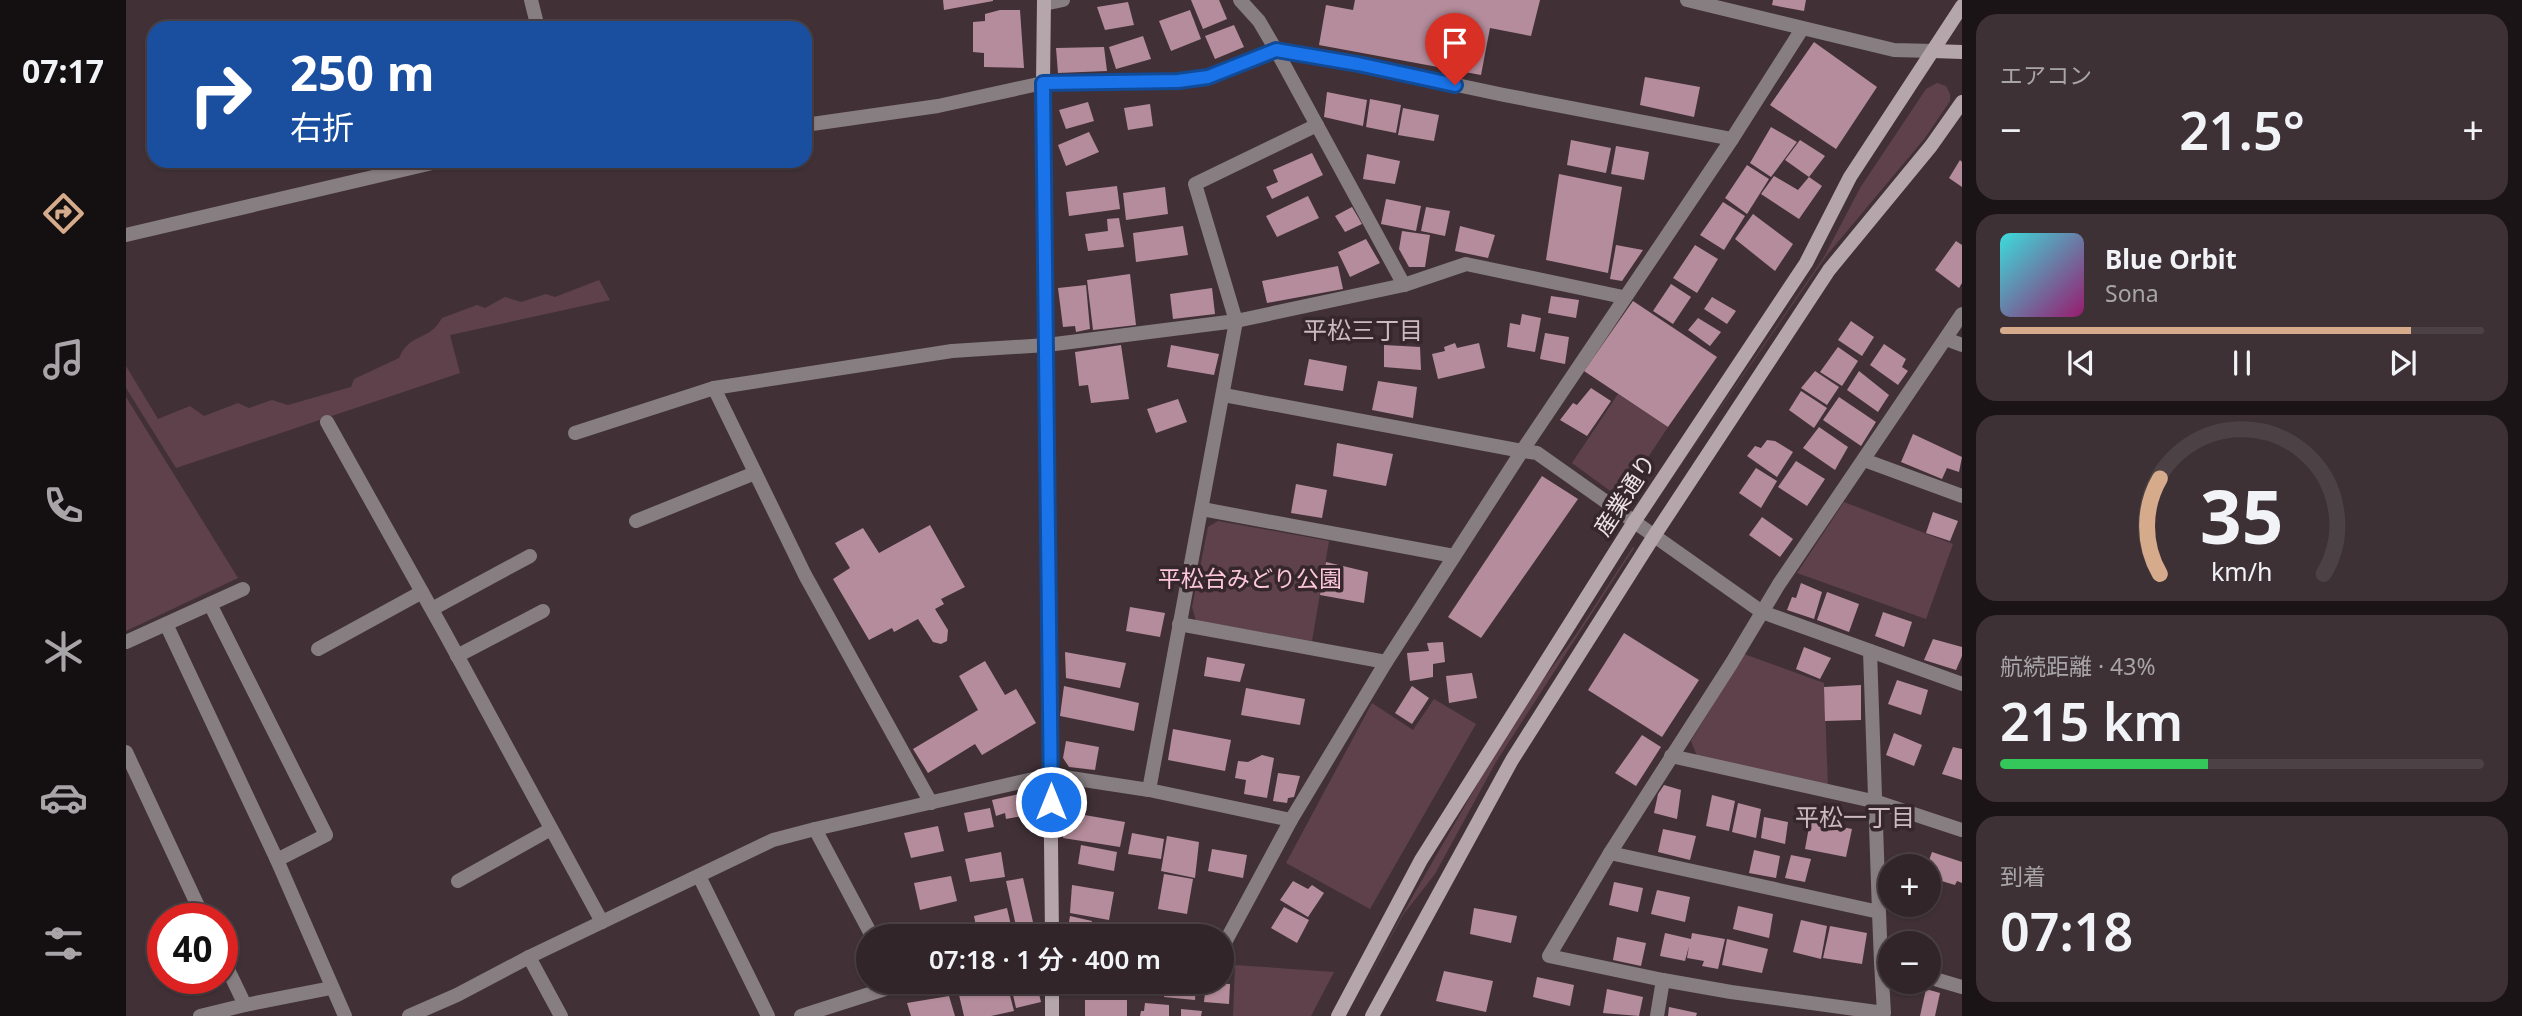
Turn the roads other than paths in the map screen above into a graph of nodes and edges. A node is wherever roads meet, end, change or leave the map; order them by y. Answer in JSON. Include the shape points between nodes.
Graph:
{"nodes":[{"id":1,"x":531,"y":0,"type":"edge"},
{"id":2,"x":1063,"y":0,"type":"edge"},
{"id":3,"x":1240,"y":0,"type":"edge"},
{"id":4,"x":1687,"y":0,"type":"edge"},
{"id":5,"x":1756,"y":0,"type":"edge"},
{"id":6,"x":1044,"y":2,"type":"edge"},
{"id":7,"x":1962,"y":6,"type":"edge"},
{"id":8,"x":1750,"y":15,"type":"junction"},
{"id":9,"x":536,"y":21,"type":"edge"},
{"id":10,"x":1802,"y":29,"type":"junction"},
{"id":11,"x":1276,"y":50,"type":"junction"},
{"id":12,"x":1933,"y":51,"type":"junction"},
{"id":13,"x":1962,"y":52,"type":"edge"},
{"id":14,"x":1043,"y":83,"type":"junction"},
{"id":15,"x":1962,"y":102,"type":"edge"},
{"id":16,"x":812,"y":124,"type":"edge"},
{"id":17,"x":1317,"y":125,"type":"junction"},
{"id":18,"x":1732,"y":139,"type":"junction"},
{"id":19,"x":411,"y":168,"type":"edge"},
{"id":20,"x":126,"y":235,"type":"edge"},
{"id":21,"x":1404,"y":285,"type":"junction"},
{"id":22,"x":1623,"y":297,"type":"junction"},
{"id":23,"x":1962,"y":314,"type":"edge"},
{"id":24,"x":1236,"y":321,"type":"junction"},
{"id":25,"x":1946,"y":339,"type":"junction"},
{"id":26,"x":1047,"y":345,"type":"junction"},
{"id":27,"x":1962,"y":345,"type":"edge"},
{"id":28,"x":714,"y":388,"type":"junction"},
{"id":29,"x":1224,"y":395,"type":"junction"},
{"id":30,"x":327,"y":422,"type":"dead end"},
{"id":31,"x":575,"y":433,"type":"dead end"},
{"id":32,"x":1522,"y":451,"type":"junction"},
{"id":33,"x":1864,"y":460,"type":"junction"},
{"id":34,"x":755,"y":473,"type":"junction"},
{"id":35,"x":1962,"y":496,"type":"edge"},
{"id":36,"x":1202,"y":509,"type":"junction"},
{"id":37,"x":636,"y":521,"type":"dead end"},
{"id":38,"x":1634,"y":522,"type":"junction"},
{"id":39,"x":1654,"y":536,"type":"junction"},
{"id":40,"x":530,"y":556,"type":"dead end"},
{"id":41,"x":1454,"y":556,"type":"junction"},
{"id":42,"x":243,"y":589,"type":"dead end"},
{"id":43,"x":422,"y":592,"type":"junction"},
{"id":44,"x":210,"y":604,"type":"junction"},
{"id":45,"x":432,"y":609,"type":"junction"},
{"id":46,"x":543,"y":611,"type":"dead end"},
{"id":47,"x":1762,"y":612,"type":"junction"},
{"id":48,"x":166,"y":624,"type":"junction"},
{"id":49,"x":1179,"y":624,"type":"junction"},
{"id":50,"x":126,"y":642,"type":"edge"},
{"id":51,"x":318,"y":649,"type":"dead end"},
{"id":52,"x":1870,"y":651,"type":"junction"},
{"id":53,"x":457,"y":656,"type":"junction"},
{"id":54,"x":1386,"y":662,"type":"junction"},
{"id":55,"x":1962,"y":684,"type":"edge"},
{"id":56,"x":126,"y":752,"type":"edge"},
{"id":57,"x":1671,"y":756,"type":"junction"},
{"id":58,"x":1051,"y":775,"type":"junction"},
{"id":59,"x":1149,"y":790,"type":"junction"},
{"id":60,"x":1877,"y":802,"type":"junction"},
{"id":61,"x":931,"y":803,"type":"junction"},
{"id":62,"x":1291,"y":820,"type":"junction"},
{"id":63,"x":551,"y":829,"type":"junction"},
{"id":64,"x":815,"y":829,"type":"junction"},
{"id":65,"x":1962,"y":830,"type":"edge"},
{"id":66,"x":1610,"y":853,"type":"junction"},
{"id":67,"x":1878,"y":857,"type":"edge"},
{"id":68,"x":277,"y":860,"type":"junction"},
{"id":69,"x":699,"y":876,"type":"junction"},
{"id":70,"x":458,"y":881,"type":"dead end"},
{"id":71,"x":197,"y":903,"type":"edge"},
{"id":72,"x":1878,"y":912,"type":"edge"},
{"id":73,"x":602,"y":922,"type":"junction"},
{"id":74,"x":866,"y":924,"type":"edge"},
{"id":75,"x":1052,"y":924,"type":"edge"},
{"id":76,"x":1234,"y":926,"type":"edge"},
{"id":77,"x":529,"y":957,"type":"junction"},
{"id":78,"x":1663,"y":980,"type":"junction"},
{"id":79,"x":1941,"y":981,"type":"edge"},
{"id":80,"x":1962,"y":987,"type":"edge"},
{"id":81,"x":331,"y":988,"type":"junction"},
{"id":82,"x":238,"y":990,"type":"edge"},
{"id":83,"x":865,"y":994,"type":"edge"},
{"id":84,"x":1052,"y":994,"type":"edge"},
{"id":85,"x":1884,"y":994,"type":"edge"},
{"id":86,"x":245,"y":1005,"type":"junction"},
{"id":87,"x":1884,"y":1014,"type":"edge"},
{"id":88,"x":200,"y":1016,"type":"edge"},
{"id":89,"x":345,"y":1016,"type":"edge"},
{"id":90,"x":409,"y":1016,"type":"edge"},
{"id":91,"x":561,"y":1016,"type":"edge"},
{"id":92,"x":768,"y":1016,"type":"edge"},
{"id":93,"x":801,"y":1016,"type":"edge"},
{"id":94,"x":1052,"y":1016,"type":"edge"},
{"id":95,"x":1338,"y":1016,"type":"edge"},
{"id":96,"x":1372,"y":1016,"type":"edge"},
{"id":97,"x":1657,"y":1016,"type":"edge"}],
"edges":[{"from":1,"to":9,"type":"street"},
{"from":2,"to":6,"type":"street"},
{"from":3,"to":11,"type":"street"},
{"from":4,"to":8,"type":"street"},
{"from":5,"to":8,"type":"street"},
{"from":6,"to":14,"type":"street"},
{"from":7,"to":12,"type":"street","name":"産業通り"},
{"from":8,"to":10,"type":"street"},
{"from":10,"to":12,"type":"street","via":[[1894,50]]},
{"from":10,"to":18,"type":"street"},
{"from":11,"to":14,"type":"street","via":[[1208,77]]},
{"from":11,"to":17,"type":"street"},
{"from":11,"to":18,"type":"street"},
{"from":12,"to":13,"type":"street"},
{"from":12,"to":38,"type":"street","name":"産業通り","via":[[1850,177],[1806,263]]},
{"from":14,"to":16,"type":"street","via":[[938,106]]},
{"from":14,"to":26,"type":"street"},
{"from":15,"to":39,"type":"street","name":"産業通り","via":[[1829,270]]},
{"from":17,"to":21,"type":"street"},
{"from":17,"to":24,"type":"street","via":[[1195,184]]},
{"from":18,"to":22,"type":"street"},
{"from":19,"to":20,"type":"street"},
{"from":21,"to":22,"type":"street","via":[[1466,264]]},
{"from":21,"to":24,"type":"street"},
{"from":22,"to":32,"type":"street"},
{"from":23,"to":25,"type":"street"},
{"from":24,"to":26,"type":"street"},
{"from":24,"to":29,"type":"street"},
{"from":25,"to":27,"type":"street"},
{"from":25,"to":33,"type":"street"},
{"from":26,"to":28,"type":"street","via":[[952,351]]},
{"from":26,"to":58,"type":"street"},
{"from":28,"to":31,"type":"street"},
{"from":28,"to":34,"type":"street"},
{"from":29,"to":32,"type":"street"},
{"from":29,"to":36,"type":"street"},
{"from":30,"to":43,"type":"street"},
{"from":32,"to":38,"type":"street","via":[[1537,453]]},
{"from":32,"to":41,"type":"street"},
{"from":33,"to":35,"type":"street"},
{"from":33,"to":47,"type":"street"},
{"from":34,"to":37,"type":"street"},
{"from":34,"to":61,"type":"street","via":[[805,575]]},
{"from":36,"to":41,"type":"street"},
{"from":36,"to":49,"type":"street"},
{"from":38,"to":39,"type":"street"},
{"from":38,"to":95,"type":"street","name":"産業通り","via":[[1421,860]]},
{"from":39,"to":47,"type":"street"},
{"from":39,"to":96,"type":"street","name":"産業通り","via":[[1511,760]]},
{"from":40,"to":45,"type":"street"},
{"from":41,"to":54,"type":"street"},
{"from":42,"to":44,"type":"street"},
{"from":43,"to":45,"type":"street"},
{"from":43,"to":51,"type":"street"},
{"from":44,"to":48,"type":"street"},
{"from":44,"to":68,"type":"street","via":[[326,835]]},
{"from":45,"to":53,"type":"street"},
{"from":46,"to":53,"type":"street"},
{"from":47,"to":52,"type":"street"},
{"from":47,"to":57,"type":"street"},
{"from":48,"to":50,"type":"street"},
{"from":48,"to":68,"type":"street"},
{"from":49,"to":54,"type":"street"},
{"from":49,"to":59,"type":"street"},
{"from":52,"to":55,"type":"street"},
{"from":52,"to":60,"type":"street"},
{"from":53,"to":63,"type":"street"},
{"from":54,"to":62,"type":"street"},
{"from":56,"to":71,"type":"street"},
{"from":57,"to":60,"type":"street"},
{"from":57,"to":66,"type":"street"},
{"from":58,"to":59,"type":"street"},
{"from":58,"to":61,"type":"street"},
{"from":58,"to":75,"type":"street"},
{"from":59,"to":62,"type":"street"},
{"from":60,"to":65,"type":"street"},
{"from":60,"to":67,"type":"street"},
{"from":61,"to":64,"type":"street"},
{"from":62,"to":76,"type":"street"},
{"from":63,"to":70,"type":"street"},
{"from":63,"to":73,"type":"street"},
{"from":64,"to":69,"type":"street","via":[[773,840]]},
{"from":64,"to":74,"type":"street"},
{"from":66,"to":72,"type":"street"},
{"from":66,"to":78,"type":"street","via":[[1549,956]]},
{"from":68,"to":81,"type":"street"},
{"from":69,"to":73,"type":"street"},
{"from":69,"to":92,"type":"street"},
{"from":73,"to":77,"type":"street"},
{"from":77,"to":90,"type":"street"},
{"from":77,"to":91,"type":"street"},
{"from":78,"to":87,"type":"street"},
{"from":78,"to":97,"type":"street"},
{"from":79,"to":80,"type":"street"},
{"from":81,"to":86,"type":"street"},
{"from":81,"to":89,"type":"street"},
{"from":82,"to":86,"type":"street"},
{"from":83,"to":93,"type":"street"},
{"from":84,"to":94,"type":"street"},
{"from":85,"to":87,"type":"street"},
{"from":86,"to":88,"type":"street"}]}
